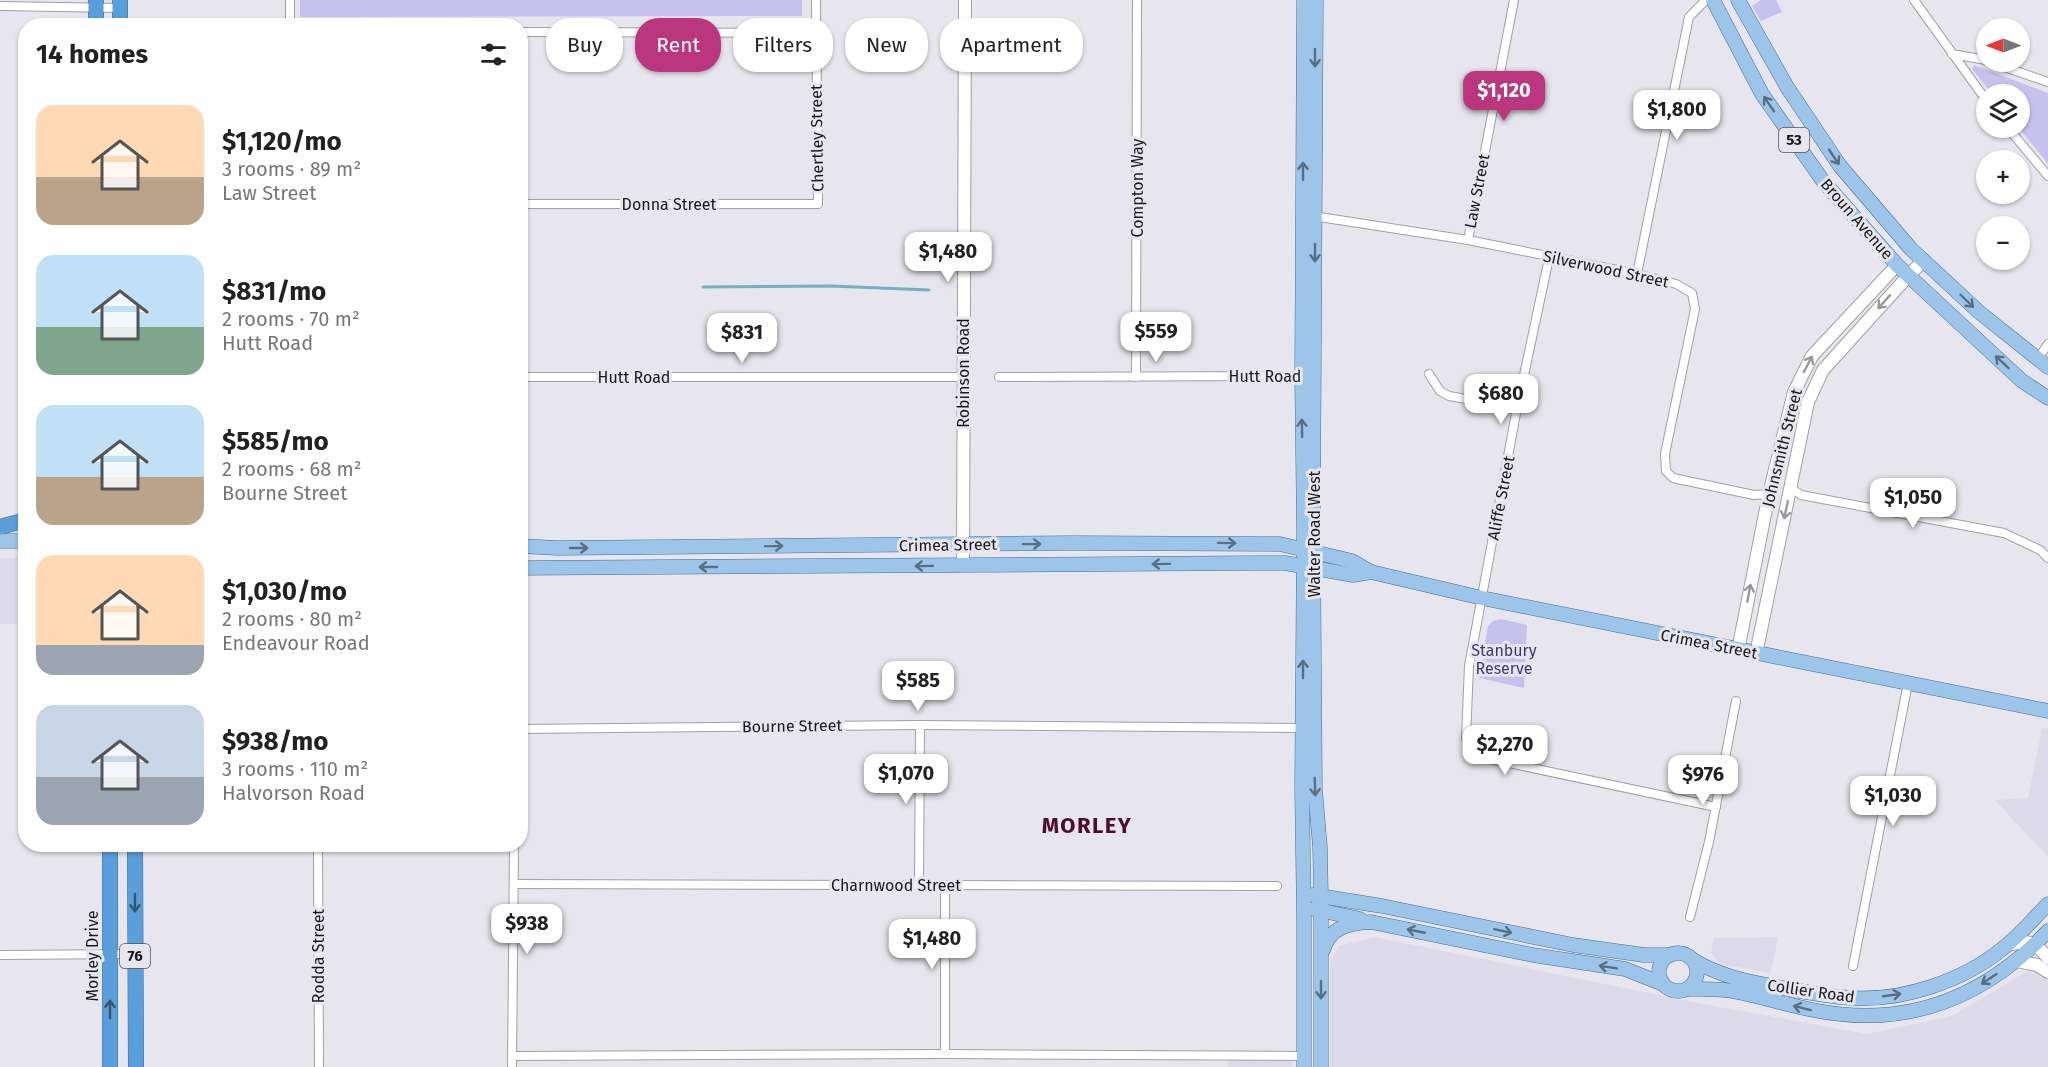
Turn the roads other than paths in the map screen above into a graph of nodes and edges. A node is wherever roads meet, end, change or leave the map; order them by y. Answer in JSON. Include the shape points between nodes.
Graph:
{"nodes":[{"id":1,"x":290,"y":0,"type":"edge"},
{"id":2,"x":816,"y":0,"type":"edge"},
{"id":3,"x":965,"y":0,"type":"edge"},
{"id":4,"x":1137,"y":0,"type":"edge"},
{"id":5,"x":1304,"y":0,"type":"edge"},
{"id":6,"x":1316,"y":0,"type":"edge"},
{"id":7,"x":1514,"y":0,"type":"edge"},
{"id":8,"x":1706,"y":0,"type":"edge"},
{"id":9,"x":1713,"y":0,"type":"edge"},
{"id":10,"x":1738,"y":0,"type":"edge"},
{"id":11,"x":1914,"y":0,"type":"edge"},
{"id":12,"x":96,"y":4,"type":"edge"},
{"id":13,"x":120,"y":4,"type":"edge"},
{"id":14,"x":0,"y":6,"type":"edge"},
{"id":15,"x":290,"y":18,"type":"edge"},
{"id":16,"x":816,"y":18,"type":"edge"},
{"id":17,"x":528,"y":32,"type":"edge"},
{"id":18,"x":733,"y":33,"type":"edge"},
{"id":19,"x":1952,"y":54,"type":"junction"},
{"id":20,"x":1976,"y":59,"type":"edge"},
{"id":21,"x":816,"y":72,"type":"edge"},
{"id":22,"x":2019,"y":72,"type":"edge"},
{"id":23,"x":2048,"y":82,"type":"edge"},
{"id":24,"x":1976,"y":86,"type":"edge"},
{"id":25,"x":2016,"y":138,"type":"edge"},
{"id":26,"x":2048,"y":176,"type":"edge"},
{"id":27,"x":528,"y":204,"type":"edge"},
{"id":28,"x":818,"y":204,"type":"joint"},
{"id":29,"x":1309,"y":215,"type":"junction"},
{"id":30,"x":1468,"y":240,"type":"junction"},
{"id":31,"x":1911,"y":249,"type":"junction"},
{"id":32,"x":1549,"y":258,"type":"junction"},
{"id":33,"x":1924,"y":260,"type":"junction"},
{"id":34,"x":1897,"y":265,"type":"junction"},
{"id":35,"x":1637,"y":274,"type":"junction"},
{"id":36,"x":1908,"y":275,"type":"junction"},
{"id":37,"x":2048,"y":344,"type":"edge"},
{"id":38,"x":2043,"y":363,"type":"edge"},
{"id":39,"x":1429,"y":374,"type":"dead end"},
{"id":40,"x":1308,"y":376,"type":"junction"},
{"id":41,"x":528,"y":377,"type":"edge"},
{"id":42,"x":963,"y":377,"type":"junction"},
{"id":43,"x":999,"y":377,"type":"dead end"},
{"id":44,"x":1136,"y":377,"type":"junction"},
{"id":45,"x":2048,"y":398,"type":"edge"},
{"id":46,"x":1517,"y":408,"type":"junction"},
{"id":47,"x":1791,"y":488,"type":"junction"},
{"id":48,"x":1769,"y":494,"type":"junction"},
{"id":49,"x":18,"y":522,"type":"edge"},
{"id":50,"x":18,"y":526,"type":"edge"},
{"id":51,"x":0,"y":527,"type":"edge"},
{"id":52,"x":0,"y":541,"type":"edge"},
{"id":53,"x":18,"y":541,"type":"edge"},
{"id":54,"x":963,"y":545,"type":"junction"},
{"id":55,"x":528,"y":546,"type":"edge"},
{"id":56,"x":1309,"y":551,"type":"junction"},
{"id":57,"x":2048,"y":558,"type":"edge"},
{"id":58,"x":963,"y":565,"type":"junction"},
{"id":59,"x":1309,"y":567,"type":"junction"},
{"id":60,"x":528,"y":568,"type":"edge"},
{"id":61,"x":1371,"y":572,"type":"junction"},
{"id":62,"x":1482,"y":598,"type":"junction"},
{"id":63,"x":1738,"y":650,"type":"junction"},
{"id":64,"x":1756,"y":654,"type":"junction"},
{"id":65,"x":1908,"y":683,"type":"junction"},
{"id":66,"x":1736,"y":700,"type":"dead end"},
{"id":67,"x":2048,"y":711,"type":"edge"},
{"id":68,"x":920,"y":725,"type":"junction"},
{"id":69,"x":1309,"y":728,"type":"junction"},
{"id":70,"x":528,"y":729,"type":"edge"},
{"id":71,"x":1716,"y":807,"type":"junction"},
{"id":72,"x":110,"y":852,"type":"edge"},
{"id":73,"x":135,"y":852,"type":"edge"},
{"id":74,"x":318,"y":852,"type":"edge"},
{"id":75,"x":514,"y":852,"type":"edge"},
{"id":76,"x":515,"y":884,"type":"junction"},
{"id":77,"x":919,"y":885,"type":"junction"},
{"id":78,"x":945,"y":885,"type":"junction"},
{"id":79,"x":1277,"y":886,"type":"dead end"},
{"id":80,"x":1321,"y":896,"type":"junction"},
{"id":81,"x":1304,"y":901,"type":"junction"},
{"id":82,"x":2048,"y":904,"type":"edge"},
{"id":83,"x":1321,"y":911,"type":"junction"},
{"id":84,"x":1690,"y":916,"type":"dead end"},
{"id":85,"x":1371,"y":922,"type":"junction"},
{"id":86,"x":2048,"y":931,"type":"edge"},
{"id":87,"x":2035,"y":944,"type":"junction"},
{"id":88,"x":2007,"y":945,"type":"junction"},
{"id":89,"x":110,"y":954,"type":"junction"},
{"id":90,"x":135,"y":954,"type":"junction"},
{"id":91,"x":0,"y":955,"type":"edge"},
{"id":92,"x":1671,"y":955,"type":"junction"},
{"id":93,"x":1321,"y":956,"type":"junction"},
{"id":94,"x":2048,"y":958,"type":"edge"},
{"id":95,"x":1693,"y":960,"type":"junction"},
{"id":96,"x":2017,"y":961,"type":"junction"},
{"id":97,"x":1852,"y":966,"type":"dead end"},
{"id":98,"x":2048,"y":972,"type":"edge"},
{"id":99,"x":1663,"y":984,"type":"junction"},
{"id":100,"x":1687,"y":989,"type":"junction"},
{"id":101,"x":945,"y":1054,"type":"junction"},
{"id":102,"x":512,"y":1056,"type":"junction"},
{"id":103,"x":843,"y":1056,"type":"junction"},
{"id":104,"x":1304,"y":1062,"type":"edge"},
{"id":105,"x":110,"y":1067,"type":"edge"},
{"id":106,"x":136,"y":1067,"type":"edge"},
{"id":107,"x":319,"y":1067,"type":"edge"},
{"id":108,"x":512,"y":1067,"type":"edge"},
{"id":109,"x":843,"y":1067,"type":"edge"},
{"id":110,"x":1321,"y":1067,"type":"edge"}],
"edges":[{"from":1,"to":15,"type":"street"},
{"from":2,"to":16,"type":"street","name":"Chertley Street"},
{"from":3,"to":42,"type":"street","name":"Robinson Road"},
{"from":4,"to":44,"type":"street","name":"Compton Way"},
{"from":29,"to":5,"type":"main road","name":"Walter Road West","one_way":true},
{"from":6,"to":29,"type":"main road","name":"Walter Road West","one_way":true},
{"from":7,"to":30,"type":"street","name":"Law Street"},
{"from":8,"to":35,"type":"street","via":[[1689,17]]},
{"from":34,"to":9,"type":"main road","name":"Broun Avenue","number":"53","one_way":true,"via":[[1823,181],[1762,94]]},
{"from":10,"to":31,"type":"main road","name":"Broun Avenue","number":"53","one_way":true,"via":[[1787,87],[1840,166]]},
{"from":11,"to":19,"type":"street"},
{"from":12,"to":13,"type":"street"},
{"from":12,"to":14,"type":"street"},
{"from":17,"to":18,"type":"street"},
{"from":19,"to":20,"type":"street"},
{"from":19,"to":24,"type":"street"},
{"from":21,"to":28,"type":"street","name":"Chertley Street"},
{"from":22,"to":23,"type":"street"},
{"from":25,"to":26,"type":"street"},
{"from":27,"to":28,"type":"street","name":"Donna Street"},
{"from":29,"to":30,"type":"street","name":"Silverwood Street"},
{"from":29,"to":40,"type":"main road","name":"Walter Road West"},
{"from":30,"to":32,"type":"street","name":"Silverwood Street"},
{"from":31,"to":33,"type":"main road","name":"Broun Avenue","number":"53"},
{"from":31,"to":34,"type":"street","name":"Johnsmith Street"},
{"from":32,"to":35,"type":"street","name":"Silverwood Street"},
{"from":32,"to":46,"type":"street","name":"Aliffe Street"},
{"from":33,"to":36,"type":"street","name":"Johnsmith Street"},
{"from":33,"to":38,"type":"main road","name":"Broun Avenue","number":"53","one_way":true,"via":[[1979,312]]},
{"from":34,"to":36,"type":"main road","name":"Broun Avenue","number":"53"},
{"from":48,"to":34,"type":"street","name":"Johnsmith Street","one_way":true,"via":[[1794,392],[1812,356]]},
{"from":35,"to":48,"type":"street","name":"Silverwood Street","via":[[1676,284],[1692,292],[1694,301],[1665,454],[1666,471],[1673,478],[1754,495]]},
{"from":45,"to":36,"type":"main road","name":"Broun Avenue","number":"53","one_way":true,"via":[[2022,381]]},
{"from":36,"to":47,"type":"street","name":"Johnsmith Street","one_way":true,"via":[[1823,370],[1808,402]]},
{"from":37,"to":38,"type":"street"},
{"from":39,"to":46,"type":"street","via":[[1440,391],[1449,396]]},
{"from":40,"to":44,"type":"street","name":"Hutt Road"},
{"from":40,"to":56,"type":"main road","name":"Walter Road West"},
{"from":41,"to":42,"type":"street","name":"Hutt Road"},
{"from":42,"to":54,"type":"street","name":"Robinson Road"},
{"from":43,"to":44,"type":"street","name":"Hutt Road"},
{"from":46,"to":62,"type":"street","name":"Aliffe Street"},
{"from":47,"to":57,"type":"street","via":[[1801,495],[2004,533],[2040,550]]},
{"from":47,"to":64,"type":"street","name":"Johnsmith Street","one_way":true},
{"from":63,"to":48,"type":"street","name":"Johnsmith Street","one_way":true},
{"from":49,"to":51,"type":"highway"},
{"from":50,"to":51,"type":"main road"},
{"from":52,"to":53,"type":"main road"},
{"from":55,"to":54,"type":"main road","name":"Crimea Street","one_way":true},
{"from":54,"to":56,"type":"main road","name":"Crimea Street","one_way":true,"via":[[1280,544]]},
{"from":54,"to":58,"type":"street","name":"Robinson Road"},
{"from":56,"to":59,"type":"main road","name":"Walter Road West"},
{"from":56,"to":61,"type":"main road","name":"Crimea Street","via":[[1352,561]]},
{"from":59,"to":58,"type":"main road","name":"Crimea Street","one_way":true,"via":[[1285,563]]},
{"from":58,"to":60,"type":"main road","name":"Crimea Street","one_way":true},
{"from":59,"to":61,"type":"main road","name":"Crimea Street","via":[[1353,575]]},
{"from":59,"to":69,"type":"main road","name":"Walter Road West"},
{"from":61,"to":62,"type":"main road","name":"Crimea Street"},
{"from":62,"to":63,"type":"main road","name":"Crimea Street"},
{"from":62,"to":71,"type":"street","name":"Aliffe Street","via":[[1467,681],[1466,738],[1472,750],[1485,758]]},
{"from":63,"to":64,"type":"main road","name":"Crimea Street"},
{"from":64,"to":65,"type":"main road","name":"Crimea Street"},
{"from":65,"to":67,"type":"main road","name":"Crimea Street"},
{"from":65,"to":97,"type":"street"},
{"from":66,"to":71,"type":"street"},
{"from":68,"to":69,"type":"street","name":"Bourne Street"},
{"from":68,"to":70,"type":"street","name":"Bourne Street"},
{"from":68,"to":77,"type":"street"},
{"from":69,"to":80,"type":"main road","name":"Walter Road West","one_way":true},
{"from":69,"to":81,"type":"main road","name":"Walter Road West"},
{"from":71,"to":84,"type":"street"},
{"from":72,"to":89,"type":"highway","name":"Morley Drive","number":"76"},
{"from":73,"to":90,"type":"highway","number":"76","one_way":true},
{"from":74,"to":107,"type":"street","name":"Rodda Street"},
{"from":75,"to":76,"type":"street"},
{"from":76,"to":77,"type":"street","name":"Charnwood Street"},
{"from":76,"to":102,"type":"street"},
{"from":77,"to":78,"type":"street","name":"Charnwood Street"},
{"from":78,"to":79,"type":"street","name":"Charnwood Street"},
{"from":78,"to":101,"type":"street"},
{"from":80,"to":81,"type":"main road"},
{"from":80,"to":83,"type":"main road","name":"Walter Road West"},
{"from":80,"to":92,"type":"main road","one_way":true,"via":[[1573,945]]},
{"from":81,"to":83,"type":"main road"},
{"from":81,"to":104,"type":"main road","name":"Walter Road West"},
{"from":82,"to":88,"type":"main road","name":"Collier Road"},
{"from":83,"to":85,"type":"main road"},
{"from":83,"to":93,"type":"main road","name":"Walter Road West"},
{"from":85,"to":93,"type":"main road","via":[[1350,923],[1334,931],[1325,941]]},
{"from":99,"to":85,"type":"main road","one_way":true,"via":[[1625,969]]},
{"from":86,"to":87,"type":"main road","name":"Collier Road"},
{"from":87,"to":88,"type":"street","via":[[2026,941]]},
{"from":87,"to":94,"type":"street"},
{"from":87,"to":96,"type":"main road","name":"Collier Road"},
{"from":95,"to":88,"type":"main road","name":"Collier Road","one_way":true,"via":[[1715,973],[1758,983],[1872,998],[1935,986],[1980,965]]},
{"from":89,"to":90,"type":"street"},
{"from":89,"to":91,"type":"street"},
{"from":105,"to":89,"type":"highway","name":"Morley Drive","number":"76","one_way":true},
{"from":90,"to":106,"type":"highway","number":"76"},
{"from":92,"to":95,"type":"main road","via":[[1682,954]]},
{"from":92,"to":99,"type":"main road","via":[[1660,967]]},
{"from":93,"to":110,"type":"main road","name":"Walter Road West","one_way":true},
{"from":95,"to":100,"type":"main road","via":[[1697,976]]},
{"from":96,"to":98,"type":"street"},
{"from":96,"to":100,"type":"main road","name":"Collier Road","one_way":true,"via":[[1946,1003],[1884,1016],[1848,1016],[1736,992]]},
{"from":99,"to":100,"type":"main road","via":[[1672,991]]},
{"from":101,"to":103,"type":"street"},
{"from":101,"to":104,"type":"street"},
{"from":102,"to":103,"type":"street"},
{"from":102,"to":108,"type":"street"},
{"from":103,"to":109,"type":"street"}]}
